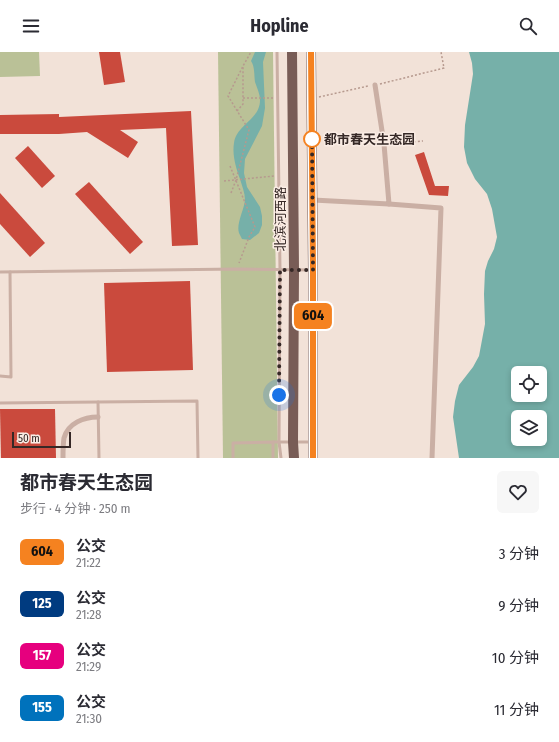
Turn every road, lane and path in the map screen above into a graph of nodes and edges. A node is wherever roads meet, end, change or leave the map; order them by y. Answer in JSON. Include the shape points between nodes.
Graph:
{"nodes":[{"id":1,"x":251,"y":52,"type":"edge"},
{"id":2,"x":277,"y":52,"type":"edge"},
{"id":3,"x":292,"y":52,"type":"edge"},
{"id":4,"x":311,"y":52,"type":"edge"},
{"id":5,"x":441,"y":52,"type":"edge"},
{"id":6,"x":243,"y":66,"type":"junction"},
{"id":7,"x":375,"y":85,"type":"junction"},
{"id":8,"x":243,"y":98,"type":"junction"},
{"id":9,"x":278,"y":98,"type":"junction"},
{"id":10,"x":312,"y":99,"type":"junction"},
{"id":11,"x":237,"y":111,"type":"junction"},
{"id":12,"x":423,"y":141,"type":"dead end"},
{"id":13,"x":384,"y":144,"type":"junction"},
{"id":14,"x":230,"y":166,"type":"dead end"},
{"id":15,"x":278,"y":175,"type":"junction"},
{"id":16,"x":237,"y":180,"type":"junction"},
{"id":17,"x":224,"y":181,"type":"dead end"},
{"id":18,"x":231,"y":193,"type":"dead end"},
{"id":19,"x":312,"y":200,"type":"junction"},
{"id":20,"x":388,"y":204,"type":"junction"},
{"id":21,"x":237,"y":269,"type":"junction"},
{"id":22,"x":294,"y":269,"type":"junction"},
{"id":23,"x":280,"y":270,"type":"junction"},
{"id":24,"x":313,"y":270,"type":"junction"},
{"id":25,"x":0,"y":272,"type":"edge"},
{"id":26,"x":10,"y":272,"type":"junction"},
{"id":27,"x":0,"y":376,"type":"edge"},
{"id":28,"x":98,"y":402,"type":"junction"},
{"id":29,"x":0,"y":403,"type":"edge"},
{"id":30,"x":98,"y":417,"type":"junction"},
{"id":31,"x":272,"y":442,"type":"junction"},
{"id":32,"x":279,"y":442,"type":"junction"},
{"id":33,"x":293,"y":442,"type":"junction"},
{"id":34,"x":313,"y":442,"type":"junction"},
{"id":35,"x":63,"y":458,"type":"edge"},
{"id":36,"x":99,"y":458,"type":"edge"},
{"id":37,"x":198,"y":458,"type":"edge"},
{"id":38,"x":233,"y":458,"type":"edge"},
{"id":39,"x":273,"y":458,"type":"edge"},
{"id":40,"x":281,"y":458,"type":"edge"},
{"id":41,"x":294,"y":458,"type":"edge"},
{"id":42,"x":313,"y":458,"type":"edge"},
{"id":43,"x":432,"y":458,"type":"edge"}],
"edges":[{"from":1,"to":6,"type":"path"},
{"from":2,"to":9,"type":"lane"},
{"from":3,"to":22,"type":"main road","name":"北滨河西路"},
{"from":4,"to":10,"type":"main road"},
{"from":5,"to":7,"type":"path","via":[[444,68]]},
{"from":6,"to":8,"type":"path"},
{"from":6,"to":11,"type":"path","via":[[228,96]]},
{"from":7,"to":10,"type":"path"},
{"from":7,"to":13,"type":"street"},
{"from":8,"to":9,"type":"path"},
{"from":8,"to":11,"type":"path","via":[[243,104]]},
{"from":9,"to":15,"type":"lane"},
{"from":10,"to":19,"type":"main road"},
{"from":11,"to":16,"type":"path","via":[[249,130]]},
{"from":12,"to":13,"type":"path"},
{"from":13,"to":20,"type":"street"},
{"from":14,"to":16,"type":"path"},
{"from":15,"to":16,"type":"path"},
{"from":15,"to":23,"type":"lane"},
{"from":16,"to":17,"type":"path"},
{"from":16,"to":18,"type":"path"},
{"from":16,"to":21,"type":"path","via":[[255,227]]},
{"from":19,"to":20,"type":"street"},
{"from":19,"to":24,"type":"main road"},
{"from":20,"to":43,"type":"street","via":[[441,208]]},
{"from":21,"to":23,"type":"lane"},
{"from":21,"to":26,"type":"lane"},
{"from":22,"to":23,"type":"lane"},
{"from":22,"to":24,"type":"lane"},
{"from":22,"to":33,"type":"main road","name":"北滨河西路"},
{"from":23,"to":32,"type":"lane"},
{"from":24,"to":34,"type":"main road"},
{"from":25,"to":26,"type":"lane"},
{"from":26,"to":27,"type":"lane","via":[[11,377]]},
{"from":28,"to":29,"type":"lane"},
{"from":28,"to":30,"type":"lane"},
{"from":28,"to":37,"type":"lane","via":[[197,401]]},
{"from":30,"to":35,"type":"street","via":[[81,420],[71,427],[64,437]]},
{"from":30,"to":36,"type":"lane"},
{"from":31,"to":32,"type":"lane"},
{"from":31,"to":38,"type":"lane","via":[[233,443]]},
{"from":31,"to":39,"type":"lane"},
{"from":32,"to":33,"type":"lane"},
{"from":32,"to":40,"type":"lane"},
{"from":33,"to":34,"type":"lane"},
{"from":33,"to":41,"type":"main road","name":"北滨河西路"},
{"from":34,"to":42,"type":"main road"}]}
